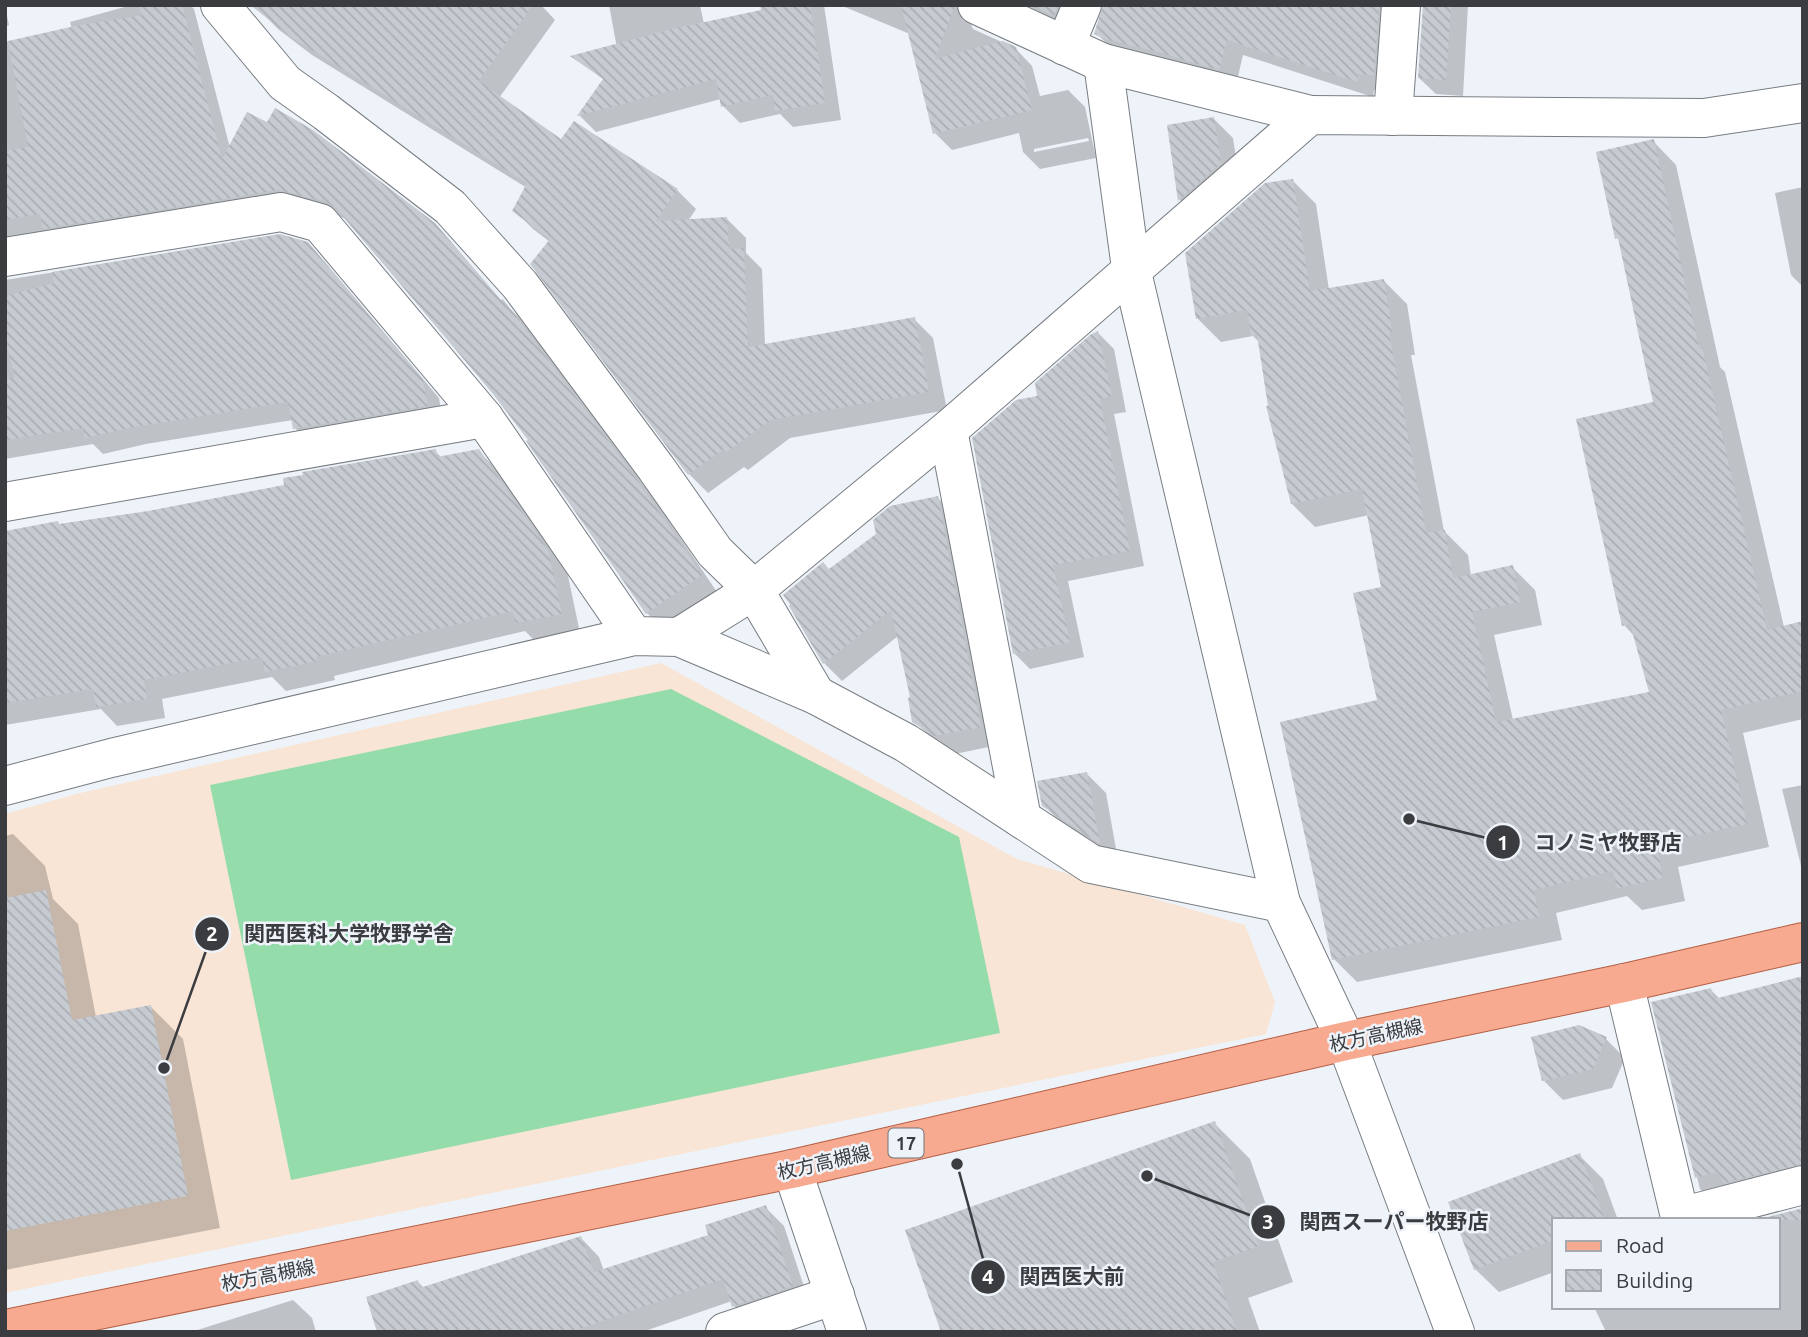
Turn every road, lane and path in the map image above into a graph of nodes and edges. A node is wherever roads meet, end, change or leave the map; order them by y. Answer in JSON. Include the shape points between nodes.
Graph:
{"nodes":[{"id":1,"x":220,"y":5,"type":"edge"},
{"id":2,"x":977,"y":5,"type":"edge"},
{"id":3,"x":1082,"y":5,"type":"edge"},
{"id":4,"x":1401,"y":5,"type":"edge"},
{"id":5,"x":1065,"y":46,"type":"junction"},
{"id":6,"x":1103,"y":64,"type":"junction"},
{"id":7,"x":1803,"y":103,"type":"edge"},
{"id":8,"x":1310,"y":115,"type":"junction"},
{"id":9,"x":1393,"y":116,"type":"junction"},
{"id":10,"x":5,"y":257,"type":"edge"},
{"id":11,"x":1132,"y":268,"type":"junction"},
{"id":12,"x":484,"y":418,"type":"junction"},
{"id":13,"x":948,"y":430,"type":"junction"},
{"id":14,"x":5,"y":502,"type":"edge"},
{"id":15,"x":754,"y":590,"type":"junction"},
{"id":16,"x":634,"y":636,"type":"junction"},
{"id":17,"x":679,"y":637,"type":"junction"},
{"id":18,"x":816,"y":695,"type":"junction"},
{"id":19,"x":5,"y":786,"type":"edge"},
{"id":20,"x":1022,"y":819,"type":"junction"},
{"id":21,"x":1281,"y":903,"type":"junction"},
{"id":22,"x":1803,"y":942,"type":"edge"},
{"id":23,"x":1623,"y":983,"type":"junction"},
{"id":24,"x":1346,"y":1041,"type":"junction"},
{"id":25,"x":792,"y":1169,"type":"junction"},
{"id":26,"x":1803,"y":1185,"type":"edge"},
{"id":27,"x":835,"y":1295,"type":"junction"},
{"id":28,"x":62,"y":1325,"type":"edge"},
{"id":29,"x":5,"y":1329,"type":"edge"},
{"id":30,"x":725,"y":1332,"type":"edge"},
{"id":31,"x":847,"y":1332,"type":"edge"},
{"id":32,"x":1455,"y":1332,"type":"edge"}],
"edges":[{"from":1,"to":15,"type":"street","via":[[285,83],[450,207],[520,285],[715,552]]},
{"from":2,"to":5,"type":"street"},
{"from":3,"to":5,"type":"street"},
{"from":4,"to":9,"type":"street"},
{"from":5,"to":6,"type":"street"},
{"from":6,"to":8,"type":"street"},
{"from":6,"to":11,"type":"street"},
{"from":7,"to":9,"type":"street","via":[[1704,118]]},
{"from":8,"to":9,"type":"street"},
{"from":8,"to":11,"type":"street"},
{"from":10,"to":12,"type":"street","via":[[281,212],[320,223]]},
{"from":11,"to":13,"type":"street"},
{"from":11,"to":21,"type":"street"},
{"from":12,"to":14,"type":"street"},
{"from":12,"to":16,"type":"street"},
{"from":13,"to":15,"type":"street"},
{"from":13,"to":20,"type":"street"},
{"from":15,"to":17,"type":"street"},
{"from":15,"to":18,"type":"street"},
{"from":16,"to":17,"type":"street"},
{"from":16,"to":19,"type":"street"},
{"from":17,"to":18,"type":"street"},
{"from":18,"to":20,"type":"street","via":[[906,743]]},
{"from":20,"to":21,"type":"street","via":[[1091,864]]},
{"from":21,"to":24,"type":"street"},
{"from":22,"to":23,"type":"main road","name":"枚方高槻線","number":"17"},
{"from":23,"to":24,"type":"main road","name":"枚方高槻線","number":"17"},
{"from":23,"to":26,"type":"street","via":[[1680,1217]]},
{"from":24,"to":25,"type":"main road","name":"枚方高槻線","number":"17"},
{"from":24,"to":32,"type":"street"},
{"from":25,"to":27,"type":"street"},
{"from":25,"to":28,"type":"main road","name":"枚方高槻線","number":"17"},
{"from":27,"to":30,"type":"street"},
{"from":27,"to":31,"type":"street"},
{"from":28,"to":29,"type":"main road","name":"枚方高槻線","number":"17"}]}
